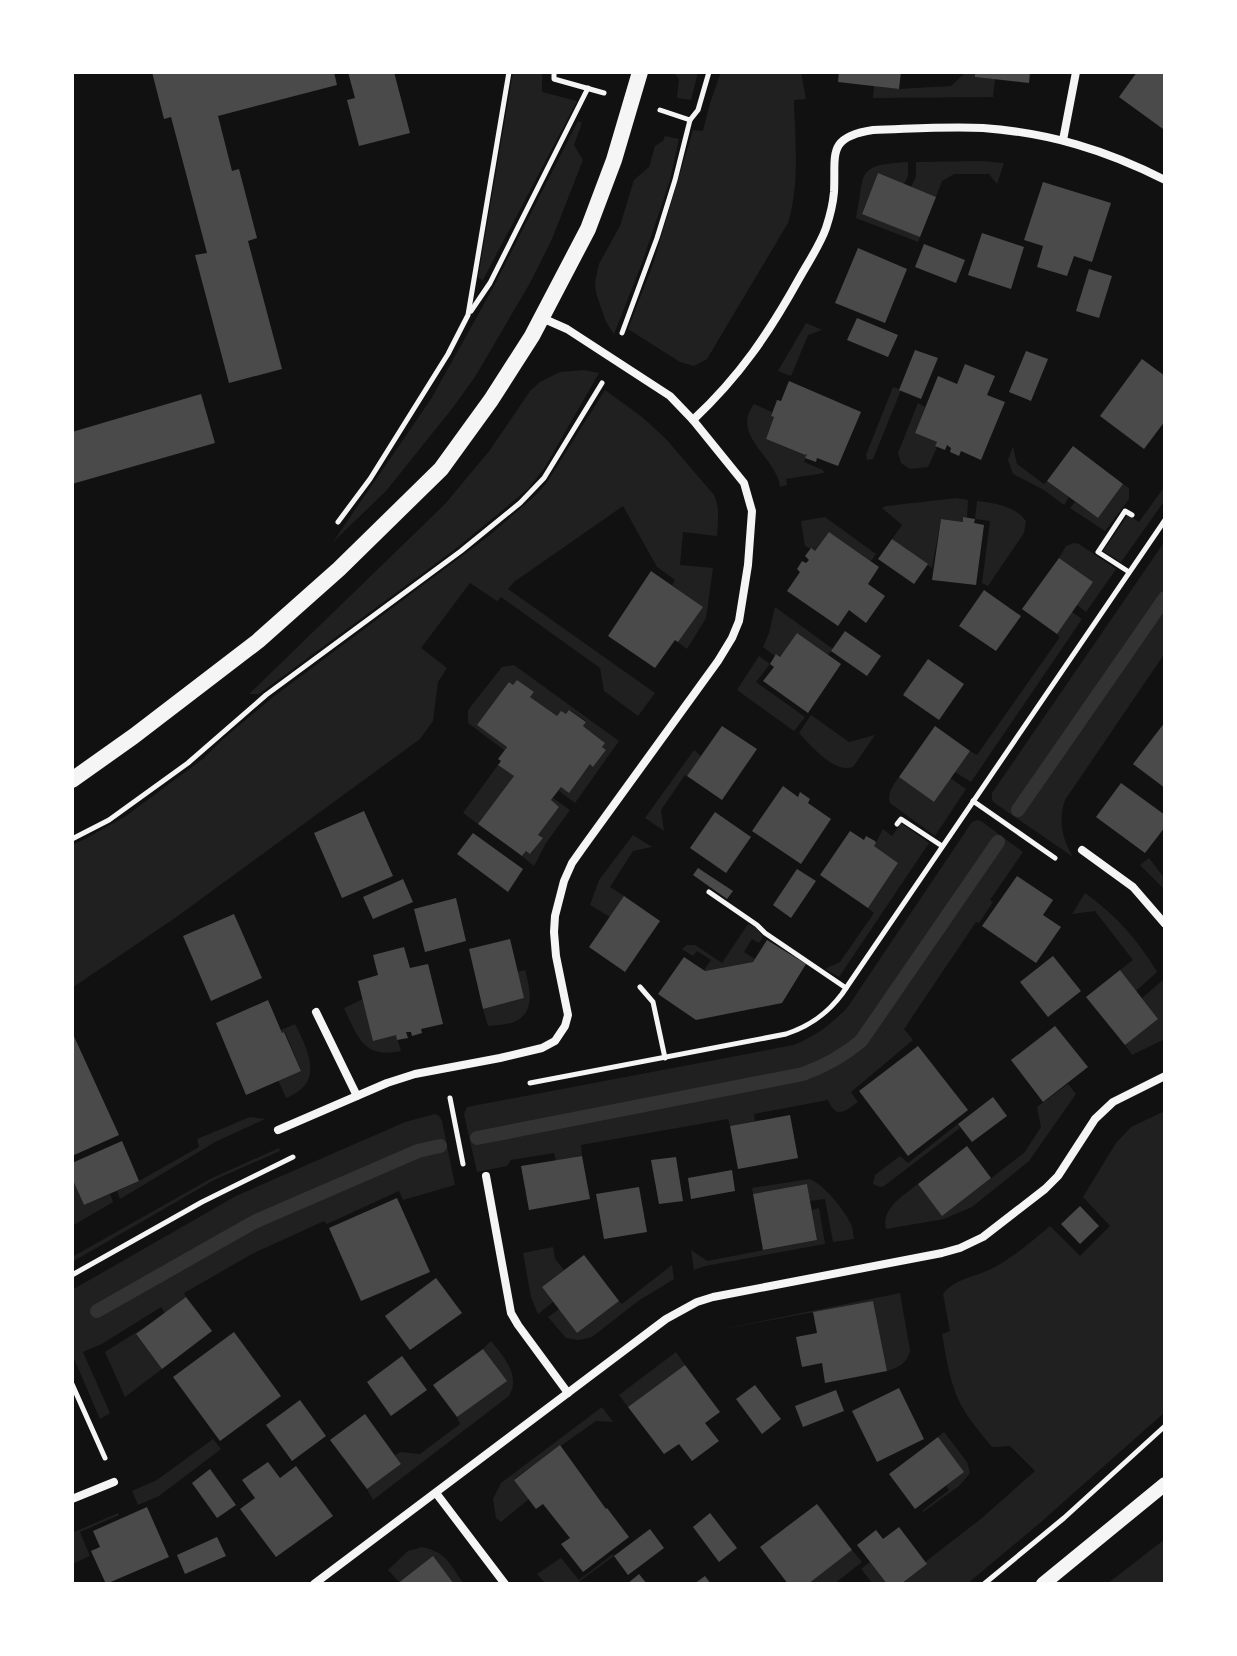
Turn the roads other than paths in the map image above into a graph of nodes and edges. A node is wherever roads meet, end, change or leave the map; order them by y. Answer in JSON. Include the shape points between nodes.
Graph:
{"nodes":[{"id":1,"x":640,"y":72,"type":"edge"},
{"id":2,"x":1076,"y":72,"type":"edge"},
{"id":3,"x":1063,"y":140,"type":"junction"},
{"id":4,"x":1165,"y":180,"type":"edge"},
{"id":5,"x":542,"y":317,"type":"junction"},
{"id":6,"x":693,"y":420,"type":"junction"},
{"id":7,"x":72,"y":780,"type":"edge"},
{"id":8,"x":1082,"y":850,"type":"road end"},
{"id":9,"x":1165,"y":924,"type":"edge"},
{"id":10,"x":316,"y":1012,"type":"dead end"},
{"id":11,"x":1165,"y":1076,"type":"edge"},
{"id":12,"x":357,"y":1096,"type":"junction"},
{"id":13,"x":278,"y":1130,"type":"dead end"},
{"id":14,"x":486,"y":1176,"type":"road end"},
{"id":15,"x":568,"y":1393,"type":"junction"},
{"id":16,"x":114,"y":1482,"type":"road end"},
{"id":17,"x":1165,"y":1484,"type":"edge"},
{"id":18,"x":436,"y":1493,"type":"junction"},
{"id":19,"x":72,"y":1499,"type":"edge"},
{"id":20,"x":314,"y":1584,"type":"edge"},
{"id":21,"x":505,"y":1584,"type":"edge"},
{"id":22,"x":1043,"y":1584,"type":"edge"}],
"edges":[{"from":1,"to":5,"type":"main road","via":[[588,229]]},
{"from":2,"to":3,"type":"street"},
{"from":3,"to":4,"type":"street"},
{"from":3,"to":6,"type":"street","via":[[980,128],[873,130],[844,139],[834,156],[832,207],[817,248],[754,354]]},
{"from":5,"to":6,"type":"street","via":[[670,396]]},
{"from":5,"to":7,"type":"main road","via":[[441,469],[258,641]]},
{"from":6,"to":12,"type":"street","via":[[739,474],[751,503],[739,621],[718,661],[564,881],[554,932],[568,1015],[565,1026],[542,1048],[415,1074]]},
{"from":8,"to":9,"type":"street","via":[[1133,887]]},
{"from":10,"to":12,"type":"street"},
{"from":11,"to":15,"type":"street","via":[[1113,1102],[1089,1127],[1058,1176],[983,1237],[942,1253],[697,1302]]},
{"from":12,"to":13,"type":"street"},
{"from":14,"to":15,"type":"street","via":[[511,1313]]},
{"from":15,"to":18,"type":"street"},
{"from":16,"to":19,"type":"street"},
{"from":17,"to":22,"type":"street"},
{"from":18,"to":20,"type":"street"},
{"from":18,"to":21,"type":"street"}]}
